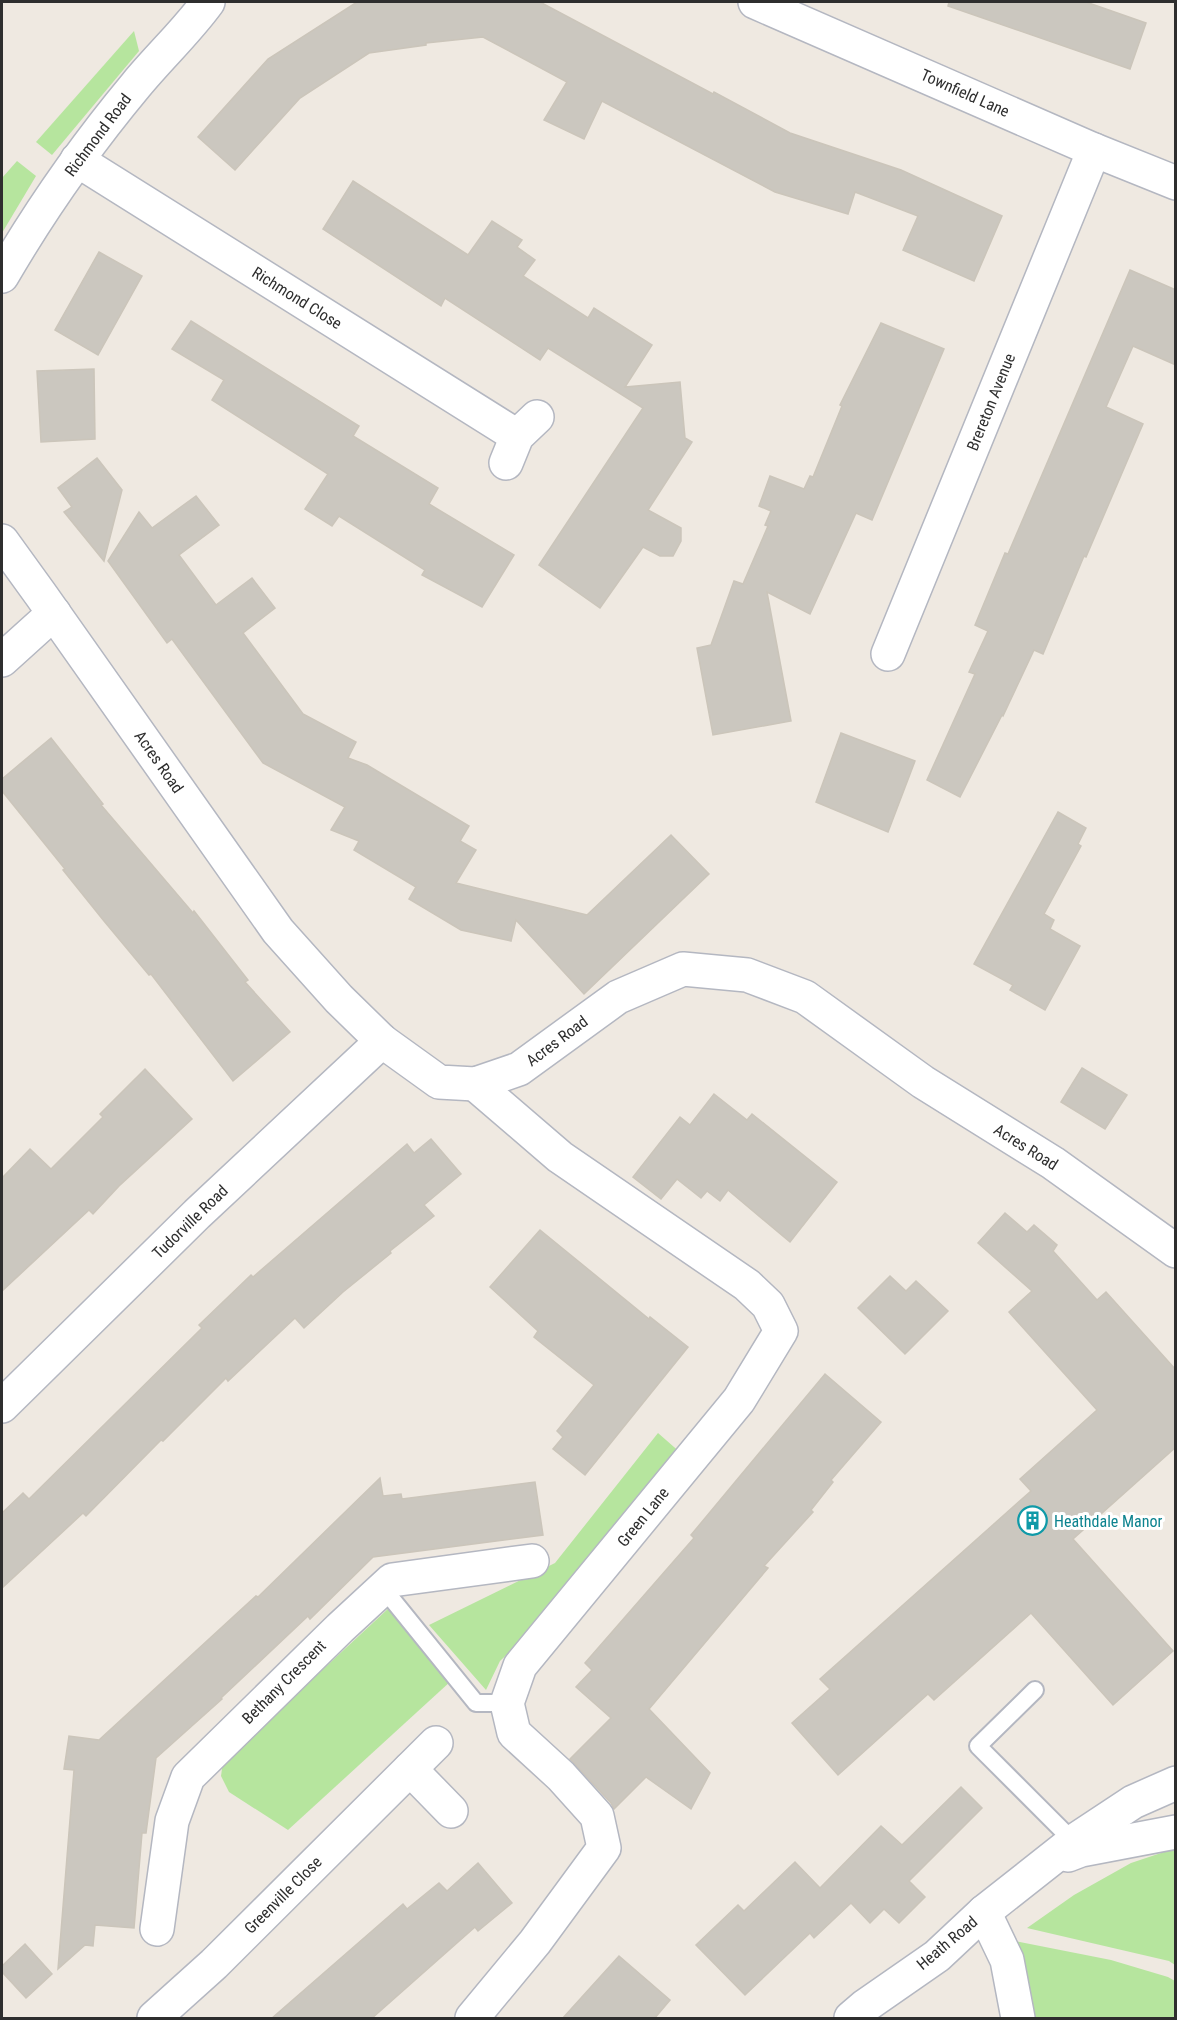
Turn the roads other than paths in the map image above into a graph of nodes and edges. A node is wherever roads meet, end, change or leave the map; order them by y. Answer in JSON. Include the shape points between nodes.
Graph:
{"nodes":[{"id":1,"x":207,"y":2,"type":"edge"},
{"id":2,"x":755,"y":2,"type":"edge"},
{"id":3,"x":1094,"y":150,"type":"junction"},
{"id":4,"x":77,"y":160,"type":"junction"},
{"id":5,"x":1176,"y":183,"type":"edge"},
{"id":6,"x":2,"y":276,"type":"edge"},
{"id":7,"x":520,"y":439,"type":"dead end"},
{"id":8,"x":2,"y":541,"type":"edge"},
{"id":9,"x":54,"y":613,"type":"junction"},
{"id":10,"x":888,"y":654,"type":"dead end"},
{"id":11,"x":2,"y":660,"type":"edge"},
{"id":12,"x":382,"y":1041,"type":"junction"},
{"id":13,"x":475,"y":1084,"type":"junction"},
{"id":14,"x":1176,"y":1251,"type":"edge"},
{"id":15,"x":2,"y":1406,"type":"edge"},
{"id":16,"x":532,"y":1561,"type":"dead end"},
{"id":17,"x":383,"y":1588,"type":"junction"},
{"id":18,"x":1035,"y":1690,"type":"dead end"},
{"id":19,"x":507,"y":1703,"type":"junction"},
{"id":20,"x":436,"y":1743,"type":"dead end"},
{"id":21,"x":410,"y":1769,"type":"junction"},
{"id":22,"x":1176,"y":1783,"type":"edge"},
{"id":23,"x":451,"y":1810,"type":"dead end"},
{"id":24,"x":1176,"y":1832,"type":"edge"},
{"id":25,"x":1078,"y":1846,"type":"junction"},
{"id":26,"x":984,"y":1912,"type":"junction"},
{"id":27,"x":157,"y":1929,"type":"dead end"},
{"id":28,"x":154,"y":2019,"type":"edge"},
{"id":29,"x":472,"y":2019,"type":"edge"},
{"id":30,"x":851,"y":2019,"type":"edge"},
{"id":31,"x":1018,"y":2019,"type":"edge"}],
"edges":[{"from":1,"to":4,"type":"street","name":"Richmond Road"},
{"from":2,"to":3,"type":"street","name":"Townfield Lane"},
{"from":3,"to":5,"type":"street","name":"Townfield Lane"},
{"from":3,"to":10,"type":"street","name":"Brereton Avenue"},
{"from":4,"to":6,"type":"street","name":"Richmond Road"},
{"from":4,"to":7,"type":"street","name":"Richmond Close"},
{"from":8,"to":9,"type":"street","name":"Acres Road"},
{"from":9,"to":11,"type":"street"},
{"from":9,"to":12,"type":"street","name":"Acres Road","via":[[278,931]]},
{"from":12,"to":13,"type":"street","name":"Acres Road","via":[[439,1082]]},
{"from":12,"to":15,"type":"street","name":"Tudorville Road","via":[[197,1214]]},
{"from":13,"to":14,"type":"street","name":"Acres Road","via":[[519,1069],[618,997],[682,969],[747,975],[806,997],[923,1082],[1053,1164]]},
{"from":13,"to":19,"type":"street","name":"Green Lane","via":[[560,1157],[747,1285],[768,1305],[781,1331],[739,1400],[520,1666]]},
{"from":16,"to":17,"type":"street","name":"Bethany Crescent","via":[[392,1580]]},
{"from":17,"to":19,"type":"lane","via":[[476,1703]]},
{"from":17,"to":27,"type":"street","name":"Bethany Crescent","via":[[188,1777],[172,1821]]},
{"from":18,"to":25,"type":"lane","via":[[978,1746]]},
{"from":19,"to":29,"type":"street","via":[[514,1733],[597,1816],[604,1848]]},
{"from":20,"to":21,"type":"street","name":"Greenville Close"},
{"from":21,"to":23,"type":"street"},
{"from":21,"to":28,"type":"street","name":"Greenville Close"},
{"from":22,"to":25,"type":"street","name":"Heath Road","via":[[1133,1802]]},
{"from":24,"to":25,"type":"street","name":"Heath Road"},
{"from":25,"to":26,"type":"street","name":"Heath Road","via":[[1041,1866]]},
{"from":26,"to":30,"type":"street","name":"Heath Road","via":[[937,1956]]},
{"from":26,"to":31,"type":"street","via":[[1007,1960]]}]}
